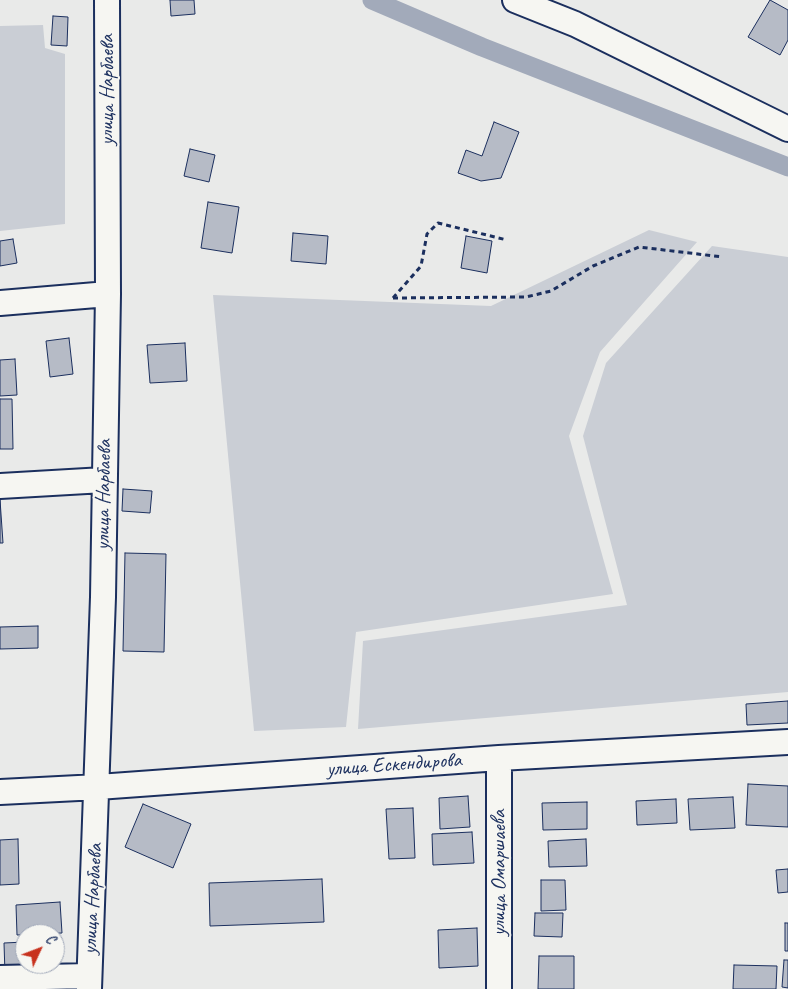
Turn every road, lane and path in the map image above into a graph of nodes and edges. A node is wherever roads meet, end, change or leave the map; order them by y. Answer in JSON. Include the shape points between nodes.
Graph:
{"nodes":[{"id":1,"x":107,"y":0,"type":"edge"},
{"id":2,"x":515,"y":0,"type":"edge"},
{"id":3,"x":788,"y":128,"type":"edge"},
{"id":4,"x":507,"y":240,"type":"dead end"},
{"id":5,"x":723,"y":257,"type":"dead end"},
{"id":6,"x":108,"y":294,"type":"junction"},
{"id":7,"x":0,"y":303,"type":"edge"},
{"id":8,"x":104,"y":480,"type":"junction"},
{"id":9,"x":0,"y":486,"type":"edge"},
{"id":10,"x":788,"y":742,"type":"edge"},
{"id":11,"x":499,"y":758,"type":"junction"},
{"id":12,"x":98,"y":787,"type":"junction"},
{"id":13,"x":0,"y":792,"type":"edge"},
{"id":14,"x":0,"y":978,"type":"edge"},
{"id":15,"x":89,"y":982,"type":"edge"},
{"id":16,"x":498,"y":989,"type":"edge"}],
"edges":[{"from":1,"to":6,"type":"street","name":"улица Нарбаева"},
{"from":2,"to":3,"type":"street","via":[[575,24]]},
{"from":4,"to":5,"type":"path","via":[[438,223],[427,234],[421,266],[393,298],[526,297],[551,291],[593,266],[639,247]]},
{"from":6,"to":7,"type":"street"},
{"from":6,"to":8,"type":"street","name":"улица Нарбаева"},
{"from":8,"to":9,"type":"street"},
{"from":8,"to":12,"type":"street","name":"улица Нарбаева"},
{"from":10,"to":11,"type":"street","name":"улица Ескендирова"},
{"from":11,"to":12,"type":"street","name":"улица Ескендирова"},
{"from":11,"to":16,"type":"street","name":"улица Омаршаева"},
{"from":12,"to":13,"type":"street","name":"улица Ескендирова"},
{"from":12,"to":15,"type":"street","name":"улица Нарбаева"},
{"from":14,"to":15,"type":"street"}]}
